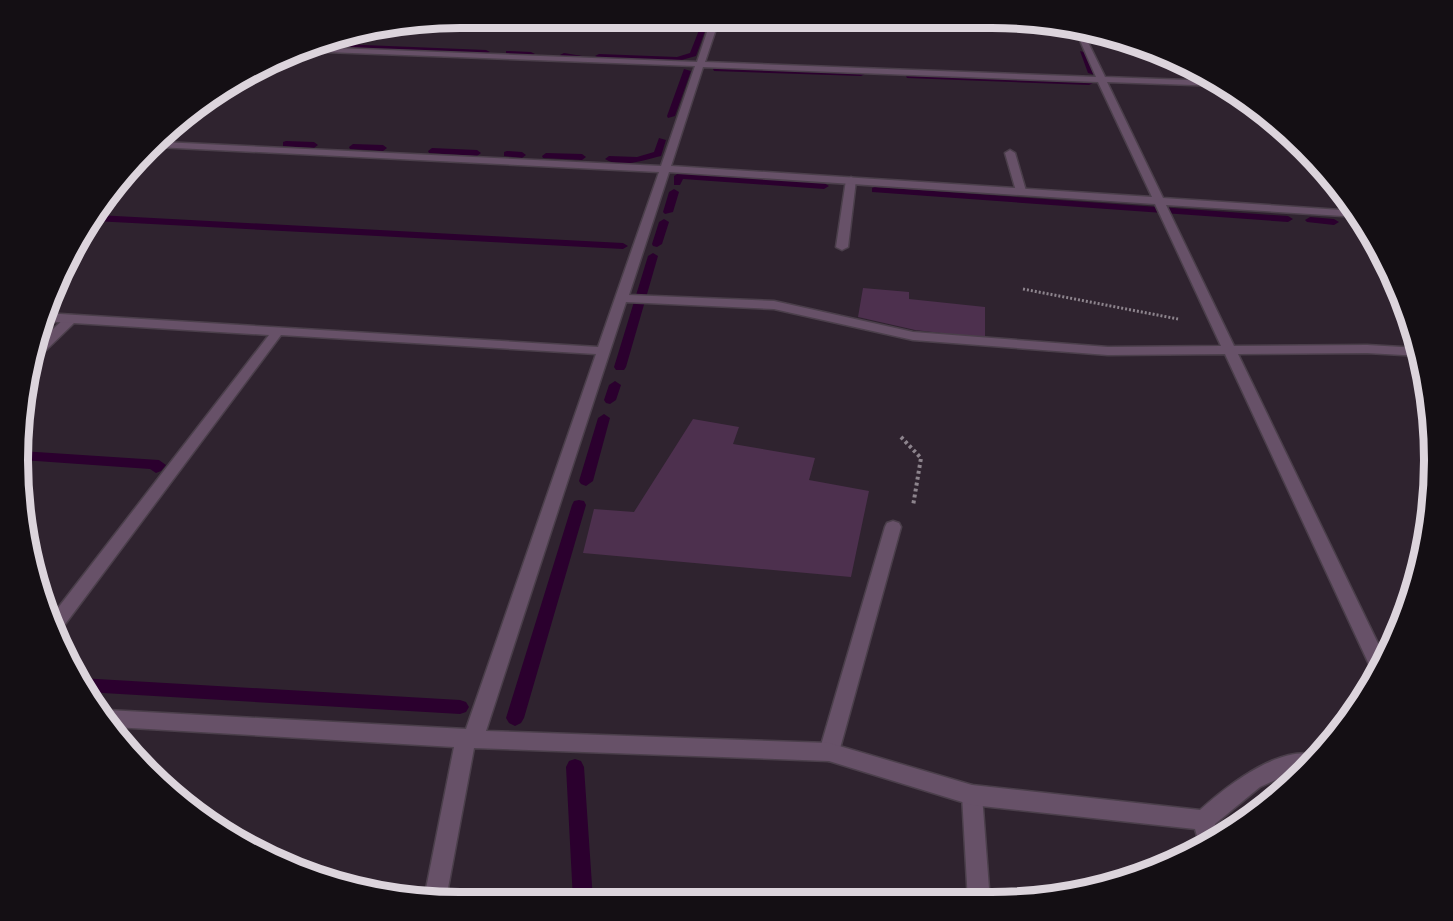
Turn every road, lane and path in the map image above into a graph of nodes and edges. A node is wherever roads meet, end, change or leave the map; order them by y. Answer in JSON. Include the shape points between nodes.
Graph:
{"nodes":[{"id":1,"x":712,"y":28,"type":"edge"},
{"id":2,"x":1082,"y":38,"type":"edge"},
{"id":3,"x":326,"y":50,"type":"edge"},
{"id":4,"x":700,"y":65,"type":"junction"},
{"id":5,"x":1101,"y":80,"type":"junction"},
{"id":6,"x":1203,"y":83,"type":"edge"},
{"id":7,"x":166,"y":145,"type":"edge"},
{"id":8,"x":1010,"y":153,"type":"dead end"},
{"id":9,"x":665,"y":169,"type":"junction"},
{"id":10,"x":851,"y":180,"type":"junction"},
{"id":11,"x":1021,"y":191,"type":"junction"},
{"id":12,"x":1161,"y":207,"type":"junction"},
{"id":13,"x":1346,"y":213,"type":"edge"},
{"id":14,"x":843,"y":247,"type":"dead end"},
{"id":15,"x":1023,"y":289,"type":"dead end"},
{"id":16,"x":625,"y":298,"type":"junction"},
{"id":17,"x":53,"y":318,"type":"edge"},
{"id":18,"x":71,"y":319,"type":"junction"},
{"id":19,"x":278,"y":331,"type":"junction"},
{"id":20,"x":1219,"y":331,"type":"junction"},
{"id":21,"x":44,"y":344,"type":"edge"},
{"id":22,"x":604,"y":351,"type":"junction"},
{"id":23,"x":1229,"y":351,"type":"junction"},
{"id":24,"x":1411,"y":351,"type":"edge"},
{"id":25,"x":901,"y":437,"type":"dead end"},
{"id":26,"x":893,"y":527,"type":"joint"},
{"id":27,"x":59,"y":620,"type":"edge"},
{"id":28,"x":1376,"y":659,"type":"edge"},
{"id":29,"x":114,"y":718,"type":"edge"},
{"id":30,"x":470,"y":739,"type":"junction"},
{"id":31,"x":829,"y":752,"type":"junction"},
{"id":32,"x":1300,"y":764,"type":"edge"},
{"id":33,"x":972,"y":795,"type":"junction"},
{"id":34,"x":1204,"y":820,"type":"junction"},
{"id":35,"x":1207,"y":835,"type":"edge"},
{"id":36,"x":437,"y":892,"type":"edge"},
{"id":37,"x":978,"y":892,"type":"edge"}],
"edges":[{"from":1,"to":4,"type":"street"},
{"from":2,"to":5,"type":"street"},
{"from":3,"to":4,"type":"street"},
{"from":4,"to":5,"type":"street"},
{"from":4,"to":9,"type":"street"},
{"from":5,"to":6,"type":"street"},
{"from":5,"to":12,"type":"street"},
{"from":7,"to":9,"type":"street"},
{"from":8,"to":11,"type":"street"},
{"from":9,"to":10,"type":"street"},
{"from":9,"to":16,"type":"street"},
{"from":10,"to":11,"type":"street"},
{"from":10,"to":14,"type":"street"},
{"from":11,"to":12,"type":"street"},
{"from":12,"to":13,"type":"street"},
{"from":12,"to":20,"type":"street"},
{"from":15,"to":20,"type":"path","via":[[1174,318]]},
{"from":16,"to":22,"type":"street"},
{"from":16,"to":23,"type":"street","via":[[774,305],[913,336],[970,342],[1108,351]]},
{"from":17,"to":18,"type":"street"},
{"from":18,"to":19,"type":"street"},
{"from":18,"to":21,"type":"street"},
{"from":19,"to":22,"type":"street"},
{"from":19,"to":27,"type":"street"},
{"from":20,"to":23,"type":"street"},
{"from":22,"to":30,"type":"street"},
{"from":23,"to":24,"type":"street"},
{"from":23,"to":28,"type":"street"},
{"from":25,"to":26,"type":"path","via":[[921,458],[910,523]]},
{"from":26,"to":31,"type":"street"},
{"from":29,"to":30,"type":"street"},
{"from":30,"to":31,"type":"street"},
{"from":30,"to":36,"type":"street"},
{"from":31,"to":33,"type":"street"},
{"from":32,"to":34,"type":"street","via":[[1245,782]]},
{"from":33,"to":34,"type":"street"},
{"from":33,"to":37,"type":"street"},
{"from":34,"to":35,"type":"street"}]}
